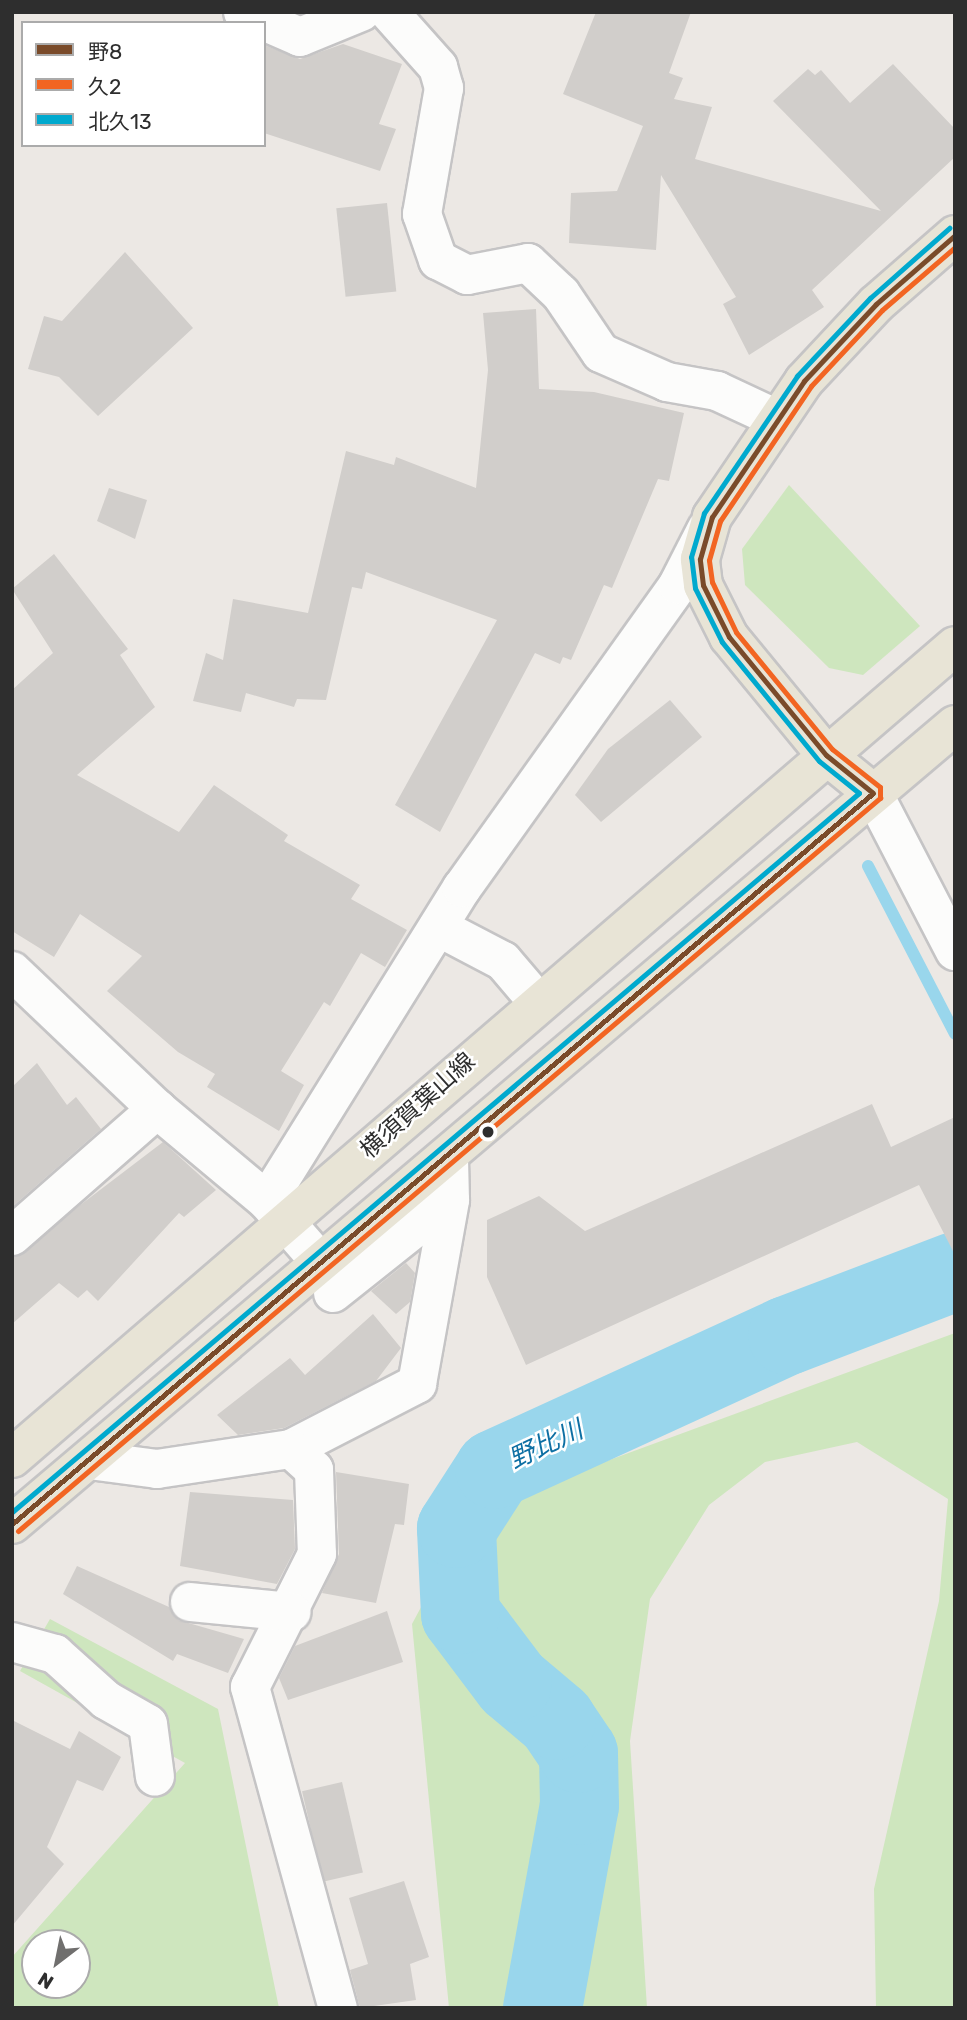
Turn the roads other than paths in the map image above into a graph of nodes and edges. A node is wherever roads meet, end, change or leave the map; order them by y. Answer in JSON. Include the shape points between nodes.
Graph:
{"nodes":[{"id":1,"x":243,"y":12,"type":"edge"},
{"id":2,"x":361,"y":12,"type":"edge"},
{"id":3,"x":389,"y":12,"type":"edge"},
{"id":4,"x":264,"y":21,"type":"edge"},
{"id":5,"x":266,"y":22,"type":"edge"},
{"id":6,"x":955,"y":235,"type":"edge"},
{"id":7,"x":776,"y":419,"type":"junction"},
{"id":8,"x":712,"y":517,"type":"junction"},
{"id":9,"x":955,"y":646,"type":"edge"},
{"id":10,"x":955,"y":725,"type":"edge"},
{"id":11,"x":827,"y":755,"type":"junction"},
{"id":12,"x":873,"y":793,"type":"junction"},
{"id":13,"x":438,"y":927,"type":"junction"},
{"id":14,"x":955,"y":951,"type":"edge"},
{"id":15,"x":12,"y":971,"type":"edge"},
{"id":16,"x":537,"y":1000,"type":"junction"},
{"id":17,"x":157,"y":1109,"type":"junction"},
{"id":18,"x":449,"y":1158,"type":"junction"},
{"id":19,"x":450,"y":1200,"type":"junction"},
{"id":20,"x":278,"y":1211,"type":"junction"},
{"id":21,"x":12,"y":1236,"type":"edge"},
{"id":22,"x":328,"y":1279,"type":"junction"},
{"id":23,"x":291,"y":1449,"type":"junction"},
{"id":24,"x":12,"y":1458,"type":"edge"},
{"id":25,"x":89,"y":1460,"type":"junction"},
{"id":26,"x":12,"y":1524,"type":"edge"},
{"id":27,"x":190,"y":1602,"type":"dead end"},
{"id":28,"x":292,"y":1612,"type":"junction"},
{"id":29,"x":12,"y":1642,"type":"edge"},
{"id":30,"x":156,"y":1777,"type":"dead end"},
{"id":31,"x":338,"y":2008,"type":"edge"}],
"edges":[{"from":1,"to":4,"type":"street"},
{"from":2,"to":5,"type":"street","via":[[300,37]]},
{"from":3,"to":7,"type":"street","via":[[438,66],[444,88],[422,214],[438,260],[467,275],[528,263],[561,294],[601,353],[667,382],[717,391]]},
{"from":6,"to":7,"type":"main road","via":[[843,337]]},
{"from":7,"to":8,"type":"main road"},
{"from":8,"to":11,"type":"main road","via":[[700,559],[714,611]]},
{"from":8,"to":13,"type":"street","via":[[678,585]]},
{"from":9,"to":11,"type":"main road","name":"横須賀葉山線"},
{"from":10,"to":12,"type":"main road"},
{"from":11,"to":12,"type":"main road"},
{"from":11,"to":16,"type":"main road","name":"横須賀葉山線"},
{"from":12,"to":14,"type":"street"},
{"from":12,"to":18,"type":"main road"},
{"from":13,"to":16,"type":"street","via":[[503,961]]},
{"from":13,"to":20,"type":"street"},
{"from":15,"to":17,"type":"street"},
{"from":16,"to":20,"type":"main road","name":"横須賀葉山線"},
{"from":17,"to":20,"type":"street"},
{"from":17,"to":21,"type":"street"},
{"from":18,"to":19,"type":"street"},
{"from":18,"to":22,"type":"main road"},
{"from":19,"to":22,"type":"street"},
{"from":19,"to":23,"type":"street","via":[[417,1384]]},
{"from":20,"to":22,"type":"street"},
{"from":20,"to":24,"type":"main road","name":"横須賀葉山線"},
{"from":22,"to":25,"type":"main road"},
{"from":23,"to":25,"type":"street","via":[[157,1469]]},
{"from":23,"to":28,"type":"street","via":[[314,1470],[317,1554]]},
{"from":25,"to":26,"type":"main road"},
{"from":27,"to":28,"type":"street"},
{"from":28,"to":31,"type":"street","via":[[250,1687]]},
{"from":29,"to":30,"type":"street","via":[[55,1654],[106,1700],[148,1724]]}]}
